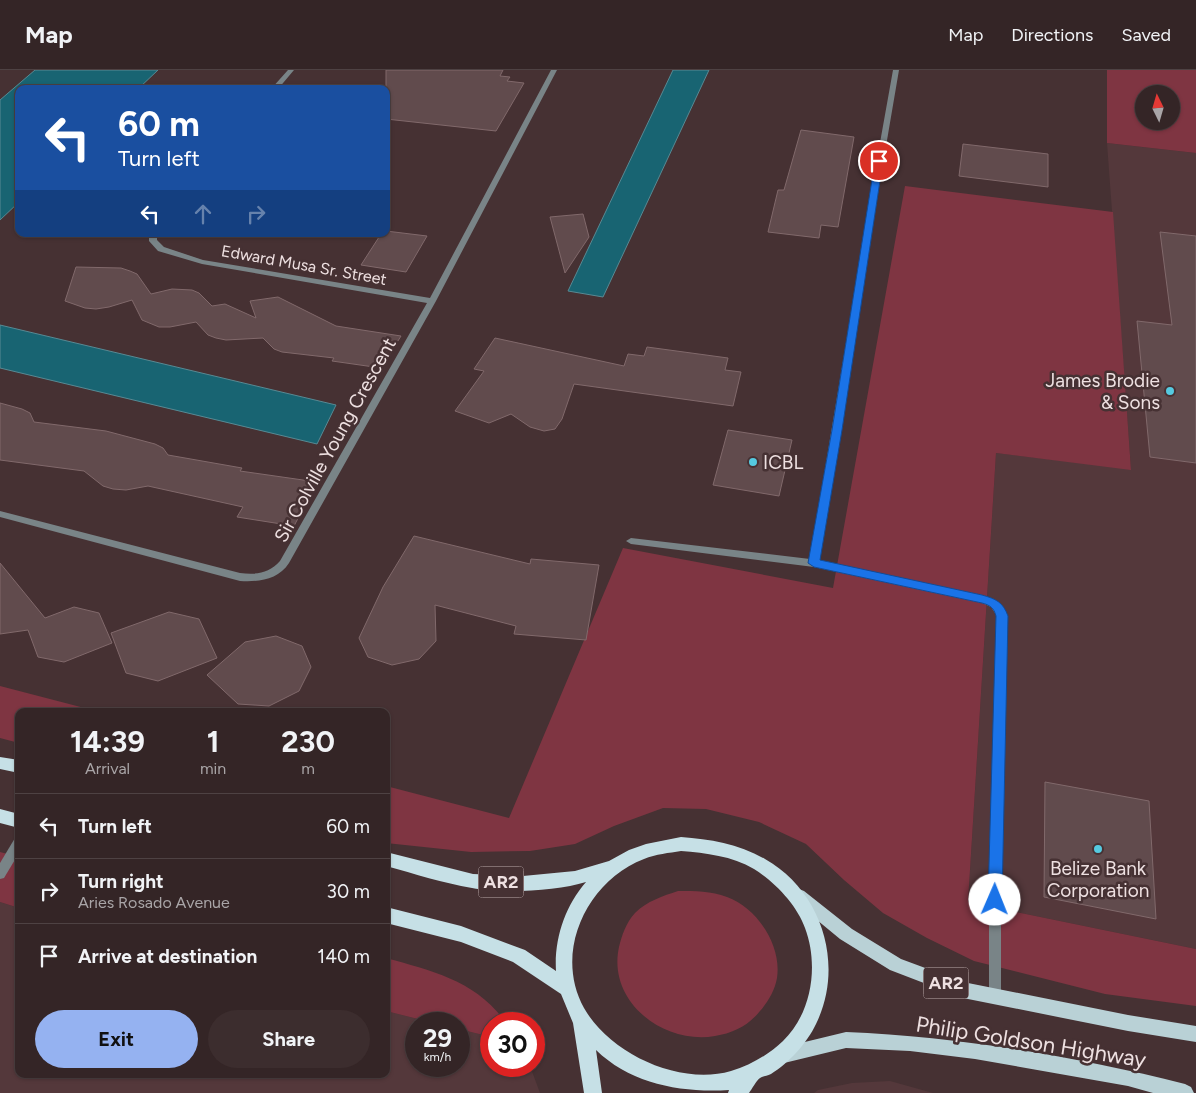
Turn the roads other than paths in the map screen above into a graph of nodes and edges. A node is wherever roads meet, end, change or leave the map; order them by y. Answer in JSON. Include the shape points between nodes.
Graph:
{"nodes":[{"id":1,"x":291,"y":70,"type":"edge"},
{"id":2,"x":554,"y":70,"type":"edge"},
{"id":3,"x":896,"y":70,"type":"edge"},
{"id":4,"x":278,"y":85,"type":"edge"},
{"id":5,"x":153,"y":237,"type":"edge"},
{"id":6,"x":432,"y":301,"type":"junction"},
{"id":7,"x":0,"y":514,"type":"edge"},
{"id":8,"x":631,"y":541,"type":"dead end"},
{"id":9,"x":814,"y":563,"type":"junction"},
{"id":10,"x":0,"y":763,"type":"edge"},
{"id":11,"x":15,"y":766,"type":"edge"},
{"id":12,"x":0,"y":816,"type":"edge"},
{"id":13,"x":15,"y":820,"type":"edge"},
{"id":14,"x":15,"y":849,"type":"edge"},
{"id":15,"x":390,"y":860,"type":"edge"},
{"id":16,"x":616,"y":865,"type":"junction"},
{"id":17,"x":0,"y":874,"type":"edge"},
{"id":18,"x":788,"y":888,"type":"junction"},
{"id":19,"x":390,"y":916,"type":"edge"},
{"id":20,"x":568,"y":989,"type":"junction"},
{"id":21,"x":995,"y":997,"type":"junction"},
{"id":22,"x":582,"y":1021,"type":"junction"},
{"id":23,"x":1196,"y":1034,"type":"edge"},
{"id":24,"x":780,"y":1056,"type":"junction"},
{"id":25,"x":752,"y":1074,"type":"junction"},
{"id":26,"x":593,"y":1093,"type":"edge"},
{"id":27,"x":737,"y":1093,"type":"edge"},
{"id":28,"x":1185,"y":1093,"type":"edge"}],
"edges":[{"from":1,"to":4,"type":"street"},
{"from":2,"to":6,"type":"street","name":"Sir Colville Young Crescent"},
{"from":3,"to":9,"type":"street","via":[[875,180]]},
{"from":5,"to":6,"type":"street","name":"Edward Musa Sr. Street","via":[[162,249],[202,262]]},
{"from":6,"to":7,"type":"street","name":"Sir Colville Young Crescent","via":[[277,572],[254,579],[240,578]]},
{"from":8,"to":9,"type":"street"},
{"from":9,"to":21,"type":"street","via":[[982,599],[1000,608]]},
{"from":10,"to":11,"type":"highway"},
{"from":12,"to":13,"type":"highway"},
{"from":14,"to":17,"type":"street"},
{"from":15,"to":16,"type":"highway","number":"AR2","via":[[473,881],[523,884],[575,878]]},
{"from":16,"to":18,"type":"highway","via":[[636,854],[659,848],[681,844],[705,846],[750,860],[771,871]]},
{"from":16,"to":20,"type":"highway","via":[[598,879],[572,916],[565,940],[564,965]]},
{"from":18,"to":21,"type":"main road","name":"Philip Goldson Highway","number":"AR2","via":[[846,934],[896,965],[963,990]]},
{"from":18,"to":24,"type":"highway","via":[[804,907],[814,927],[821,949],[822,973],[820,997],[811,1019],[798,1039]]},
{"from":19,"to":20,"type":"highway","via":[[461,934],[519,956]]},
{"from":20,"to":22,"type":"highway"},
{"from":21,"to":23,"type":"main road","name":"Philip Goldson Highway","number":"AR2"},
{"from":22,"to":25,"type":"highway","via":[[614,1055],[657,1078],[681,1084],[706,1084]]},
{"from":22,"to":26,"type":"highway"},
{"from":24,"to":25,"type":"highway"},
{"from":24,"to":28,"type":"main road","name":"Philip Goldson Highway","via":[[846,1040],[910,1044],[975,1051],[1128,1078]]},
{"from":25,"to":27,"type":"highway"}]}
